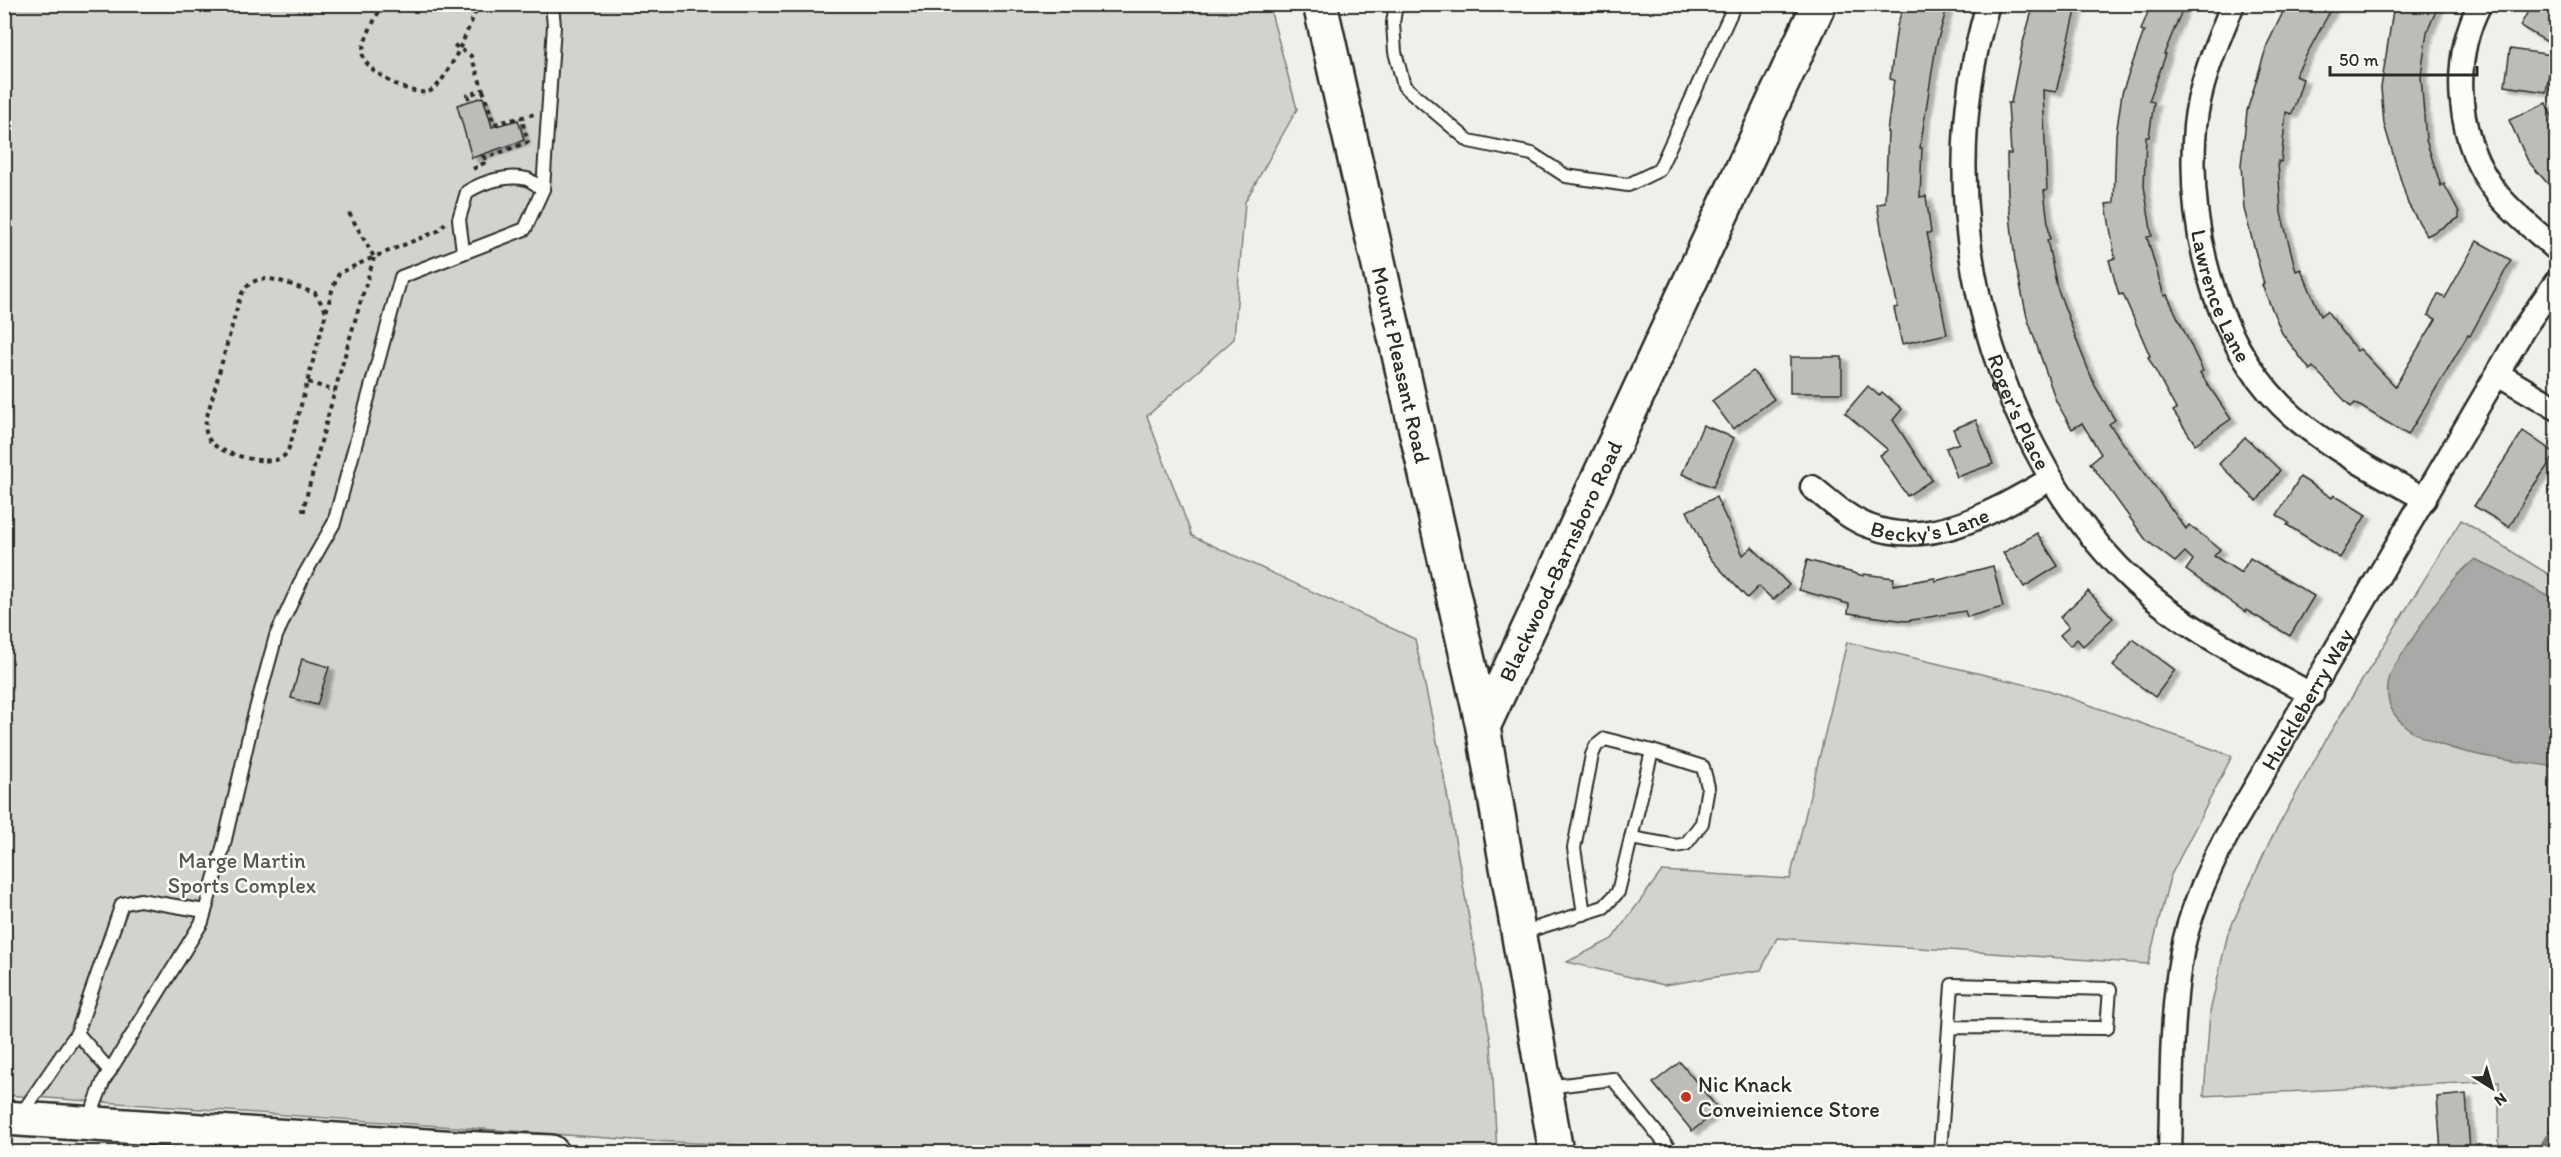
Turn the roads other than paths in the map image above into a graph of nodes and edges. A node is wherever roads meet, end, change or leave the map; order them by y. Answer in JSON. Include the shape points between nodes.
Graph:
{"nodes":[{"id":1,"x":552,"y":4,"type":"edge"},
{"id":2,"x":1320,"y":4,"type":"edge"},
{"id":3,"x":1396,"y":4,"type":"edge"},
{"id":4,"x":1735,"y":4,"type":"edge"},
{"id":5,"x":1818,"y":4,"type":"edge"},
{"id":6,"x":1989,"y":4,"type":"edge"},
{"id":7,"x":2233,"y":4,"type":"edge"},
{"id":8,"x":2480,"y":4,"type":"edge"},
{"id":9,"x":543,"y":189,"type":"junction"},
{"id":10,"x":2556,"y":249,"type":"edge"},
{"id":11,"x":463,"y":251,"type":"junction"},
{"id":12,"x":2556,"y":282,"type":"edge"},
{"id":13,"x":2498,"y":374,"type":"junction"},
{"id":14,"x":2556,"y":408,"type":"edge"},
{"id":15,"x":2051,"y":479,"type":"junction"},
{"id":16,"x":1812,"y":487,"type":"dead end"},
{"id":17,"x":2425,"y":499,"type":"junction"},
{"id":18,"x":2312,"y":695,"type":"junction"},
{"id":19,"x":1483,"y":727,"type":"junction"},
{"id":20,"x":1652,"y":751,"type":"junction"},
{"id":21,"x":1631,"y":838,"type":"junction"},
{"id":22,"x":205,"y":911,"type":"junction"},
{"id":23,"x":1584,"y":914,"type":"junction"},
{"id":24,"x":1520,"y":934,"type":"junction"},
{"id":25,"x":1949,"y":1027,"type":"junction"},
{"id":26,"x":77,"y":1033,"type":"junction"},
{"id":27,"x":110,"y":1071,"type":"junction"},
{"id":28,"x":1546,"y":1087,"type":"junction"},
{"id":29,"x":11,"y":1119,"type":"edge"},
{"id":30,"x":93,"y":1124,"type":"junction"},
{"id":31,"x":457,"y":1150,"type":"edge"},
{"id":32,"x":552,"y":1152,"type":"edge"},
{"id":33,"x":1556,"y":1152,"type":"edge"},
{"id":34,"x":1672,"y":1152,"type":"edge"},
{"id":35,"x":1940,"y":1152,"type":"edge"},
{"id":36,"x":2170,"y":1152,"type":"edge"}],
"edges":[{"from":1,"to":9,"type":"lane","via":[[554,26]]},
{"from":2,"to":19,"type":"main road","name":"Mount Pleasant Road"},
{"from":3,"to":4,"type":"lane","via":[[1395,52],[1404,86],[1469,141],[1532,154],[1566,176],[1629,185],[1659,170]]},
{"from":5,"to":19,"type":"main road","name":"Blackwood-Barnsboro Road"},
{"from":6,"to":15,"type":"street","name":"Roger's Place","via":[[1976,56],[1965,135],[1964,189],[1969,242],[1979,300],[1998,368],[2018,418]]},
{"from":7,"to":17,"type":"street","name":"Lawrence Lane","via":[[2199,103],[2194,156],[2203,251],[2225,317],[2245,358],[2282,405],[2319,436]]},
{"from":8,"to":10,"type":"street","via":[[2462,67],[2463,112],[2472,144],[2498,194]]},
{"from":9,"to":11,"type":"lane","via":[[525,229]]},
{"from":9,"to":11,"type":"lane","via":[[527,179],[504,179],[480,183],[467,192],[459,219]]},
{"from":11,"to":22,"type":"lane","via":[[401,277],[334,523],[276,636]]},
{"from":12,"to":13,"type":"street","name":"Huckleberry Way"},
{"from":13,"to":14,"type":"street"},
{"from":13,"to":17,"type":"street","name":"Huckleberry Way"},
{"from":15,"to":16,"type":"street","name":"Becky's Lane","via":[[1974,520],[1908,534],[1867,526]]},
{"from":15,"to":18,"type":"street","name":"Roger's Place","via":[[2097,543],[2135,583],[2197,629]]},
{"from":17,"to":18,"type":"street","name":"Huckleberry Way"},
{"from":18,"to":36,"type":"street","name":"Huckleberry Way","via":[[2222,844],[2194,908],[2182,950],[2176,996]]},
{"from":19,"to":24,"type":"main road"},
{"from":20,"to":21,"type":"lane"},
{"from":20,"to":21,"type":"lane","via":[[1703,766],[1708,787],[1702,823],[1686,844],[1676,846]]},
{"from":20,"to":23,"type":"lane","via":[[1605,739],[1592,755],[1574,848]]},
{"from":21,"to":23,"type":"lane","via":[[1618,892],[1604,908]]},
{"from":22,"to":26,"type":"lane","via":[[140,900],[122,904]]},
{"from":22,"to":27,"type":"lane","via":[[185,951]]},
{"from":23,"to":24,"type":"lane"},
{"from":24,"to":28,"type":"main road"},
{"from":25,"to":25,"type":"lane","via":[[1952,985],[2110,988],[2107,1028]]},
{"from":25,"to":35,"type":"lane"},
{"from":26,"to":27,"type":"lane"},
{"from":26,"to":29,"type":"lane"},
{"from":27,"to":30,"type":"lane","via":[[94,1106]]},
{"from":28,"to":33,"type":"main road"},
{"from":28,"to":34,"type":"lane","via":[[1612,1079]]},
{"from":29,"to":30,"type":"main road"},
{"from":30,"to":31,"type":"main road"},
{"from":31,"to":32,"type":"main road"}]}
